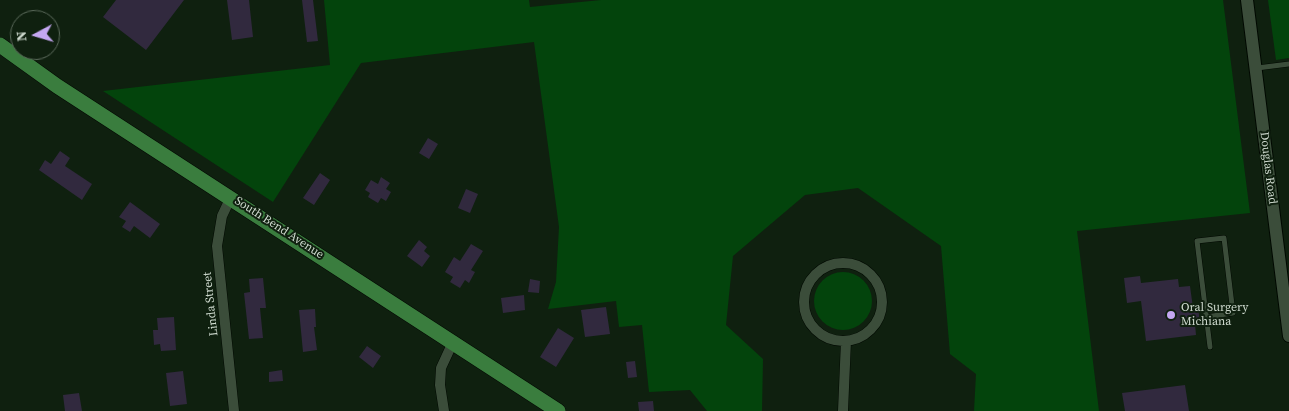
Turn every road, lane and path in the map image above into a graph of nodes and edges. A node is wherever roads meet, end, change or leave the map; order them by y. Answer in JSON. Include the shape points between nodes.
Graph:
{"nodes":[{"id":1,"x":1247,"y":0,"type":"edge"},
{"id":2,"x":0,"y":45,"type":"edge"},
{"id":3,"x":1289,"y":64,"type":"edge"},
{"id":4,"x":1255,"y":68,"type":"junction"},
{"id":5,"x":230,"y":197,"type":"junction"},
{"id":6,"x":1206,"y":317,"type":"junction"},
{"id":7,"x":1289,"y":336,"type":"edge"},
{"id":8,"x":846,"y":341,"type":"junction"},
{"id":9,"x":452,"y":342,"type":"junction"},
{"id":10,"x":1210,"y":347,"type":"dead end"},
{"id":11,"x":234,"y":411,"type":"edge"},
{"id":12,"x":444,"y":411,"type":"edge"},
{"id":13,"x":558,"y":411,"type":"edge"},
{"id":14,"x":843,"y":411,"type":"edge"}],
"edges":[{"from":1,"to":4,"type":"street","name":"Douglas Road"},
{"from":2,"to":5,"type":"main road","name":"South Bend Avenue","via":[[57,86]]},
{"from":3,"to":4,"type":"lane"},
{"from":4,"to":7,"type":"street","name":"Douglas Road"},
{"from":5,"to":9,"type":"main road","name":"South Bend Avenue"},
{"from":5,"to":11,"type":"street","name":"Linda Street","via":[[222,214],[218,246]]},
{"from":6,"to":6,"type":"lane","via":[[1197,241],[1224,238],[1233,314]]},
{"from":6,"to":10,"type":"lane"},
{"from":8,"to":8,"type":"street","via":[[825,336],[816,330],[807,316],[804,300],[811,279],[828,265],[840,262],[864,268],[873,276],[882,299],[879,316],[868,332]]},
{"from":8,"to":14,"type":"street"},
{"from":9,"to":12,"type":"street","via":[[441,368]]},
{"from":9,"to":13,"type":"main road","name":"South Bend Avenue"}]}
